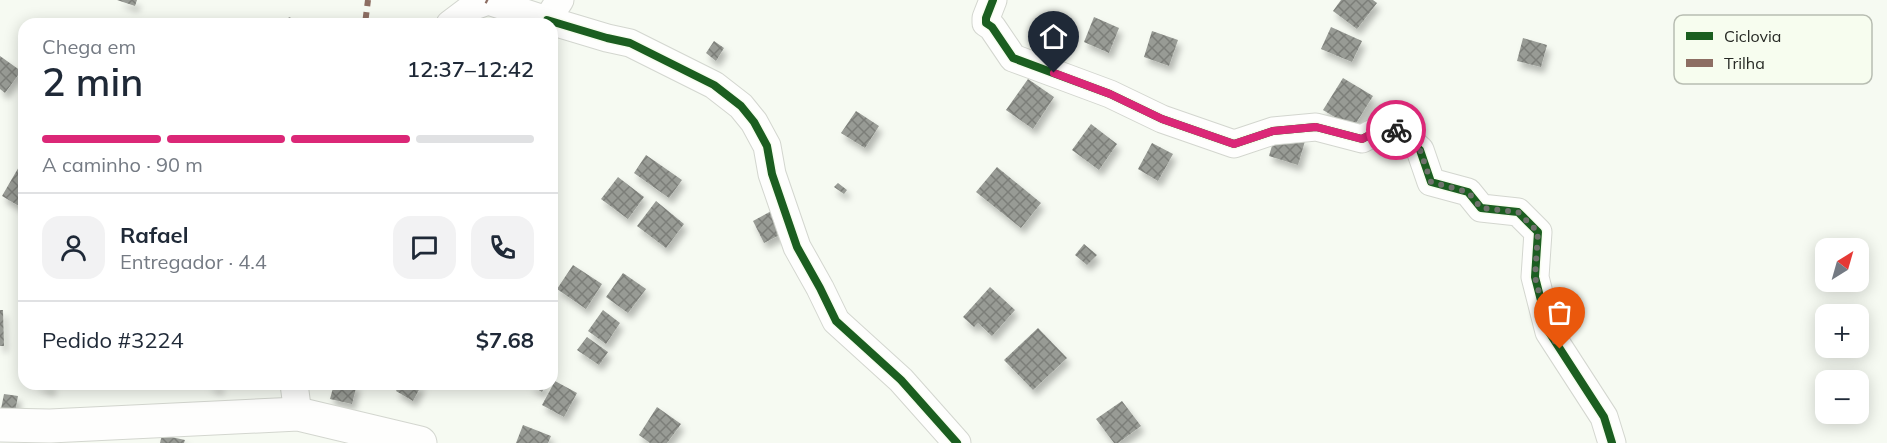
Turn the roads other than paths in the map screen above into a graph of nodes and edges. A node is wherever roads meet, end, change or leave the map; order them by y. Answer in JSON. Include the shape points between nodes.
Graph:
{"nodes":[{"id":1,"x":993,"y":0,"type":"edge"},
{"id":2,"x":554,"y":10,"type":"edge"},
{"id":3,"x":458,"y":18,"type":"edge"},
{"id":4,"x":296,"y":399,"type":"edge"},
{"id":5,"x":0,"y":425,"type":"edge"},
{"id":6,"x":420,"y":443,"type":"edge"},
{"id":7,"x":957,"y":443,"type":"edge"},
{"id":8,"x":1612,"y":443,"type":"edge"}],
"edges":[{"from":1,"to":8,"type":"street","via":[[986,23],[1013,58],[1110,94],[1162,119],[1234,144],[1273,131],[1316,127],[1362,139],[1390,124],[1420,150],[1431,182],[1468,192],[1481,208],[1518,212],[1538,232],[1535,277],[1549,332],[1604,417]]},
{"from":2,"to":3,"type":"street","via":[[488,1]]},
{"from":2,"to":7,"type":"street","via":[[584,30],[630,43],[714,85],[741,106],[766,146],[797,247],[836,321],[901,380]]},
{"from":4,"to":5,"type":"street","via":[[50,426]]},
{"from":4,"to":6,"type":"street"}]}
